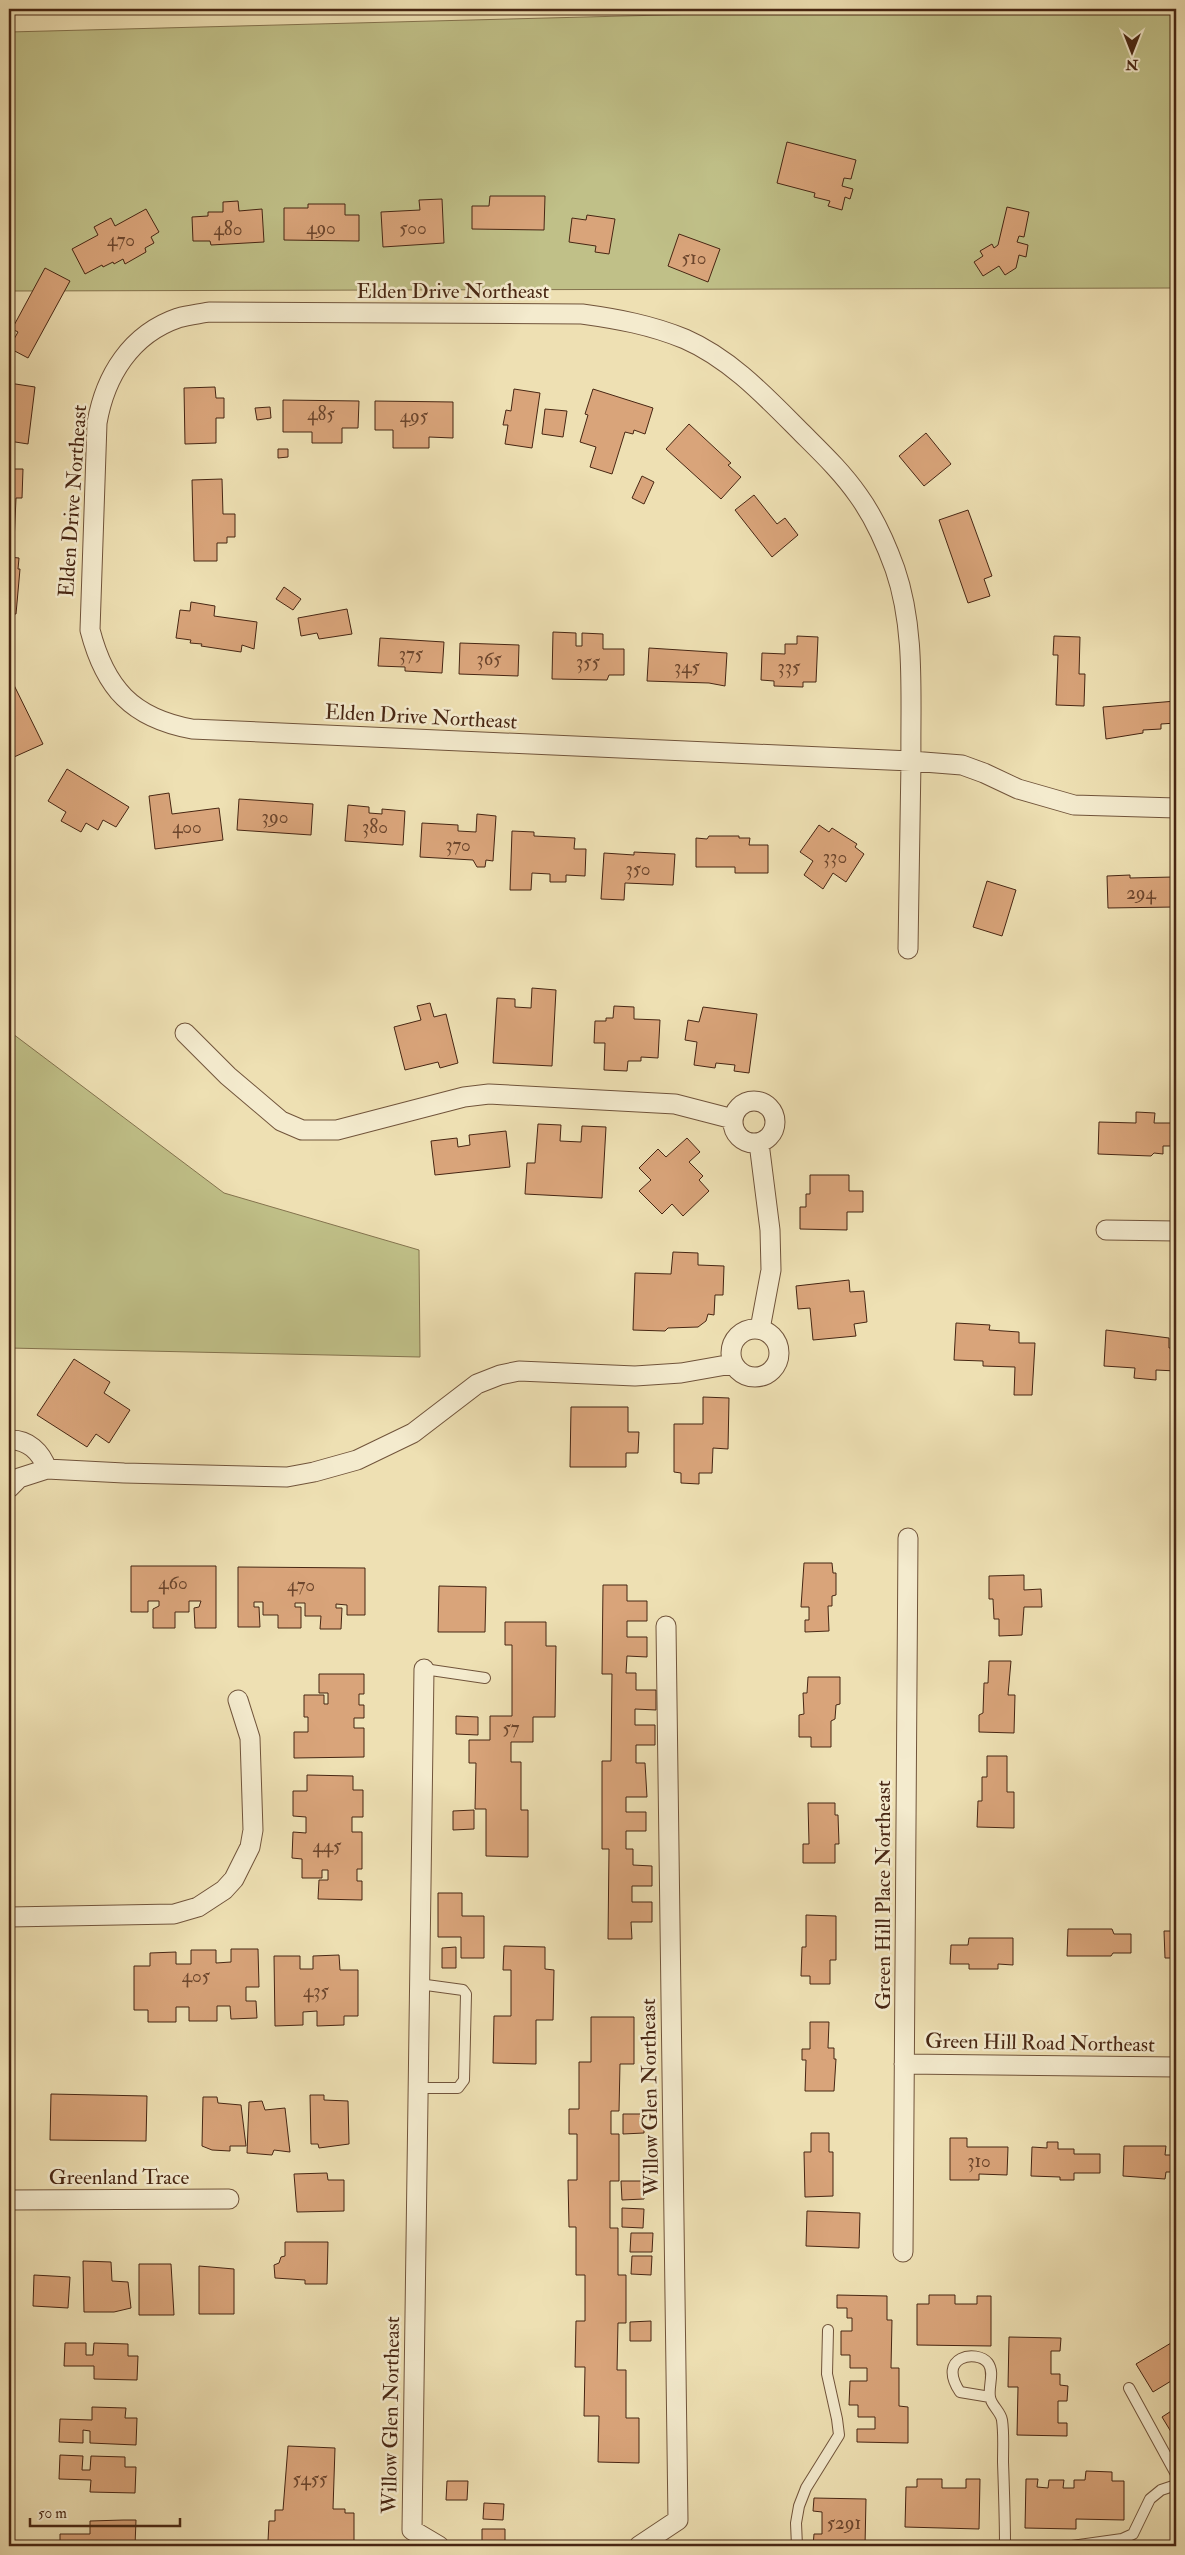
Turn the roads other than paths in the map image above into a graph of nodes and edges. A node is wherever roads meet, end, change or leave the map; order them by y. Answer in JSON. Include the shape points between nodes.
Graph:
{"nodes":[{"id":1,"x":911,"y":761,"type":"junction"},
{"id":2,"x":1176,"y":808,"type":"edge"},
{"id":3,"x":908,"y":949,"type":"dead end"},
{"id":4,"x":185,"y":1033,"type":"dead end"},
{"id":5,"x":733,"y":1119,"type":"junction"},
{"id":6,"x":759,"y":1143,"type":"junction"},
{"id":7,"x":1106,"y":1230,"type":"dead end"},
{"id":8,"x":1176,"y":1231,"type":"edge"},
{"id":9,"x":760,"y":1329,"type":"junction"},
{"id":10,"x":732,"y":1364,"type":"junction"},
{"id":11,"x":9,"y":1440,"type":"edge"},
{"id":12,"x":47,"y":1469,"type":"junction"},
{"id":13,"x":9,"y":1488,"type":"edge"},
{"id":14,"x":908,"y":1538,"type":"dead end"},
{"id":15,"x":666,"y":1626,"type":"dead end"},
{"id":16,"x":424,"y":1669,"type":"joint"},
{"id":17,"x":485,"y":1678,"type":"dead end"},
{"id":18,"x":238,"y":1700,"type":"dead end"},
{"id":19,"x":9,"y":1917,"type":"edge"},
{"id":20,"x":419,"y":1984,"type":"junction"},
{"id":21,"x":904,"y":2064,"type":"junction"},
{"id":22,"x":1176,"y":2067,"type":"edge"},
{"id":23,"x":418,"y":2088,"type":"junction"},
{"id":24,"x":230,"y":2199,"type":"dead end"},
{"id":25,"x":9,"y":2200,"type":"edge"},
{"id":26,"x":903,"y":2252,"type":"dead end"},
{"id":27,"x":828,"y":2330,"type":"dead end"},
{"id":28,"x":1129,"y":2388,"type":"dead end"},
{"id":29,"x":990,"y":2397,"type":"junction"},
{"id":30,"x":1176,"y":2474,"type":"edge"},
{"id":31,"x":1176,"y":2485,"type":"edge"},
{"id":32,"x":439,"y":2546,"type":"edge"},
{"id":33,"x":638,"y":2546,"type":"edge"},
{"id":34,"x":797,"y":2546,"type":"edge"},
{"id":35,"x":1006,"y":2546,"type":"edge"},
{"id":36,"x":1072,"y":2546,"type":"edge"}],
"edges":[{"from":1,"to":1,"type":"street","name":"Elden Drive Northeast","via":[[192,729],[156,719],[131,704],[111,682],[97,658],[90,630],[97,423],[108,380],[125,354],[148,333],[178,318],[209,312],[582,314],[635,322],[686,340],[724,362],[762,392],[840,472],[876,525],[896,570],[907,618]]},
{"from":1,"to":2,"type":"street","name":"Elden Drive Northeast","via":[[962,765],[1018,789],[1074,805]]},
{"from":1,"to":3,"type":"street"},
{"from":4,"to":5,"type":"street","via":[[228,1076],[281,1121],[302,1130],[337,1130],[464,1097],[489,1094],[675,1104]]},
{"from":5,"to":6,"type":"street","via":[[737,1135],[743,1140]]},
{"from":5,"to":6,"type":"street","via":[[741,1106],[748,1102],[764,1104],[770,1110],[775,1125],[772,1133]]},
{"from":6,"to":9,"type":"street","via":[[770,1230],[771,1270]]},
{"from":7,"to":8,"type":"street"},
{"from":9,"to":10,"type":"street","via":[[742,1332],[735,1338],[730,1355]]},
{"from":9,"to":10,"type":"street","via":[[775,1339],[779,1356],[777,1365],[763,1376],[754,1378],[745,1376]]},
{"from":10,"to":12,"type":"street","via":[[681,1373],[635,1376],[519,1371],[500,1375],[477,1384],[413,1433],[357,1460],[287,1477]]},
{"from":11,"to":12,"type":"street","via":[[33,1446]]},
{"from":12,"to":13,"type":"street","via":[[19,1478]]},
{"from":14,"to":21,"type":"street","name":"Green Hill Place Northeast"},
{"from":15,"to":33,"type":"street","name":"Willow Glen Northeast","via":[[678,2520]]},
{"from":16,"to":17,"type":"lane"},
{"from":16,"to":20,"type":"street","name":"Willow Glen Northeast"},
{"from":18,"to":19,"type":"street","via":[[250,1738],[253,1830],[244,1864],[224,1890],[198,1907],[174,1914]]},
{"from":20,"to":23,"type":"street","name":"Willow Glen Northeast"},
{"from":20,"to":23,"type":"lane","via":[[462,1990],[466,1994],[464,2080],[458,2088]]},
{"from":21,"to":22,"type":"street","name":"Green Hill Road Northeast"},
{"from":21,"to":26,"type":"street","name":"Green Hill Place Northeast"},
{"from":23,"to":32,"type":"street","name":"Willow Glen Northeast","via":[[412,2530]]},
{"from":24,"to":25,"type":"street","name":"Greenland Trace"},
{"from":27,"to":34,"type":"lane","via":[[827,2374],[839,2435],[806,2488],[799,2506]]},
{"from":28,"to":30,"type":"lane"},
{"from":29,"to":29,"type":"lane","via":[[988,2364],[982,2359],[957,2360],[951,2372],[960,2392]]},
{"from":29,"to":35,"type":"lane","via":[[1002,2418]]},
{"from":31,"to":36,"type":"lane","via":[[1161,2490],[1150,2499],[1133,2534],[1122,2540]]}]}
